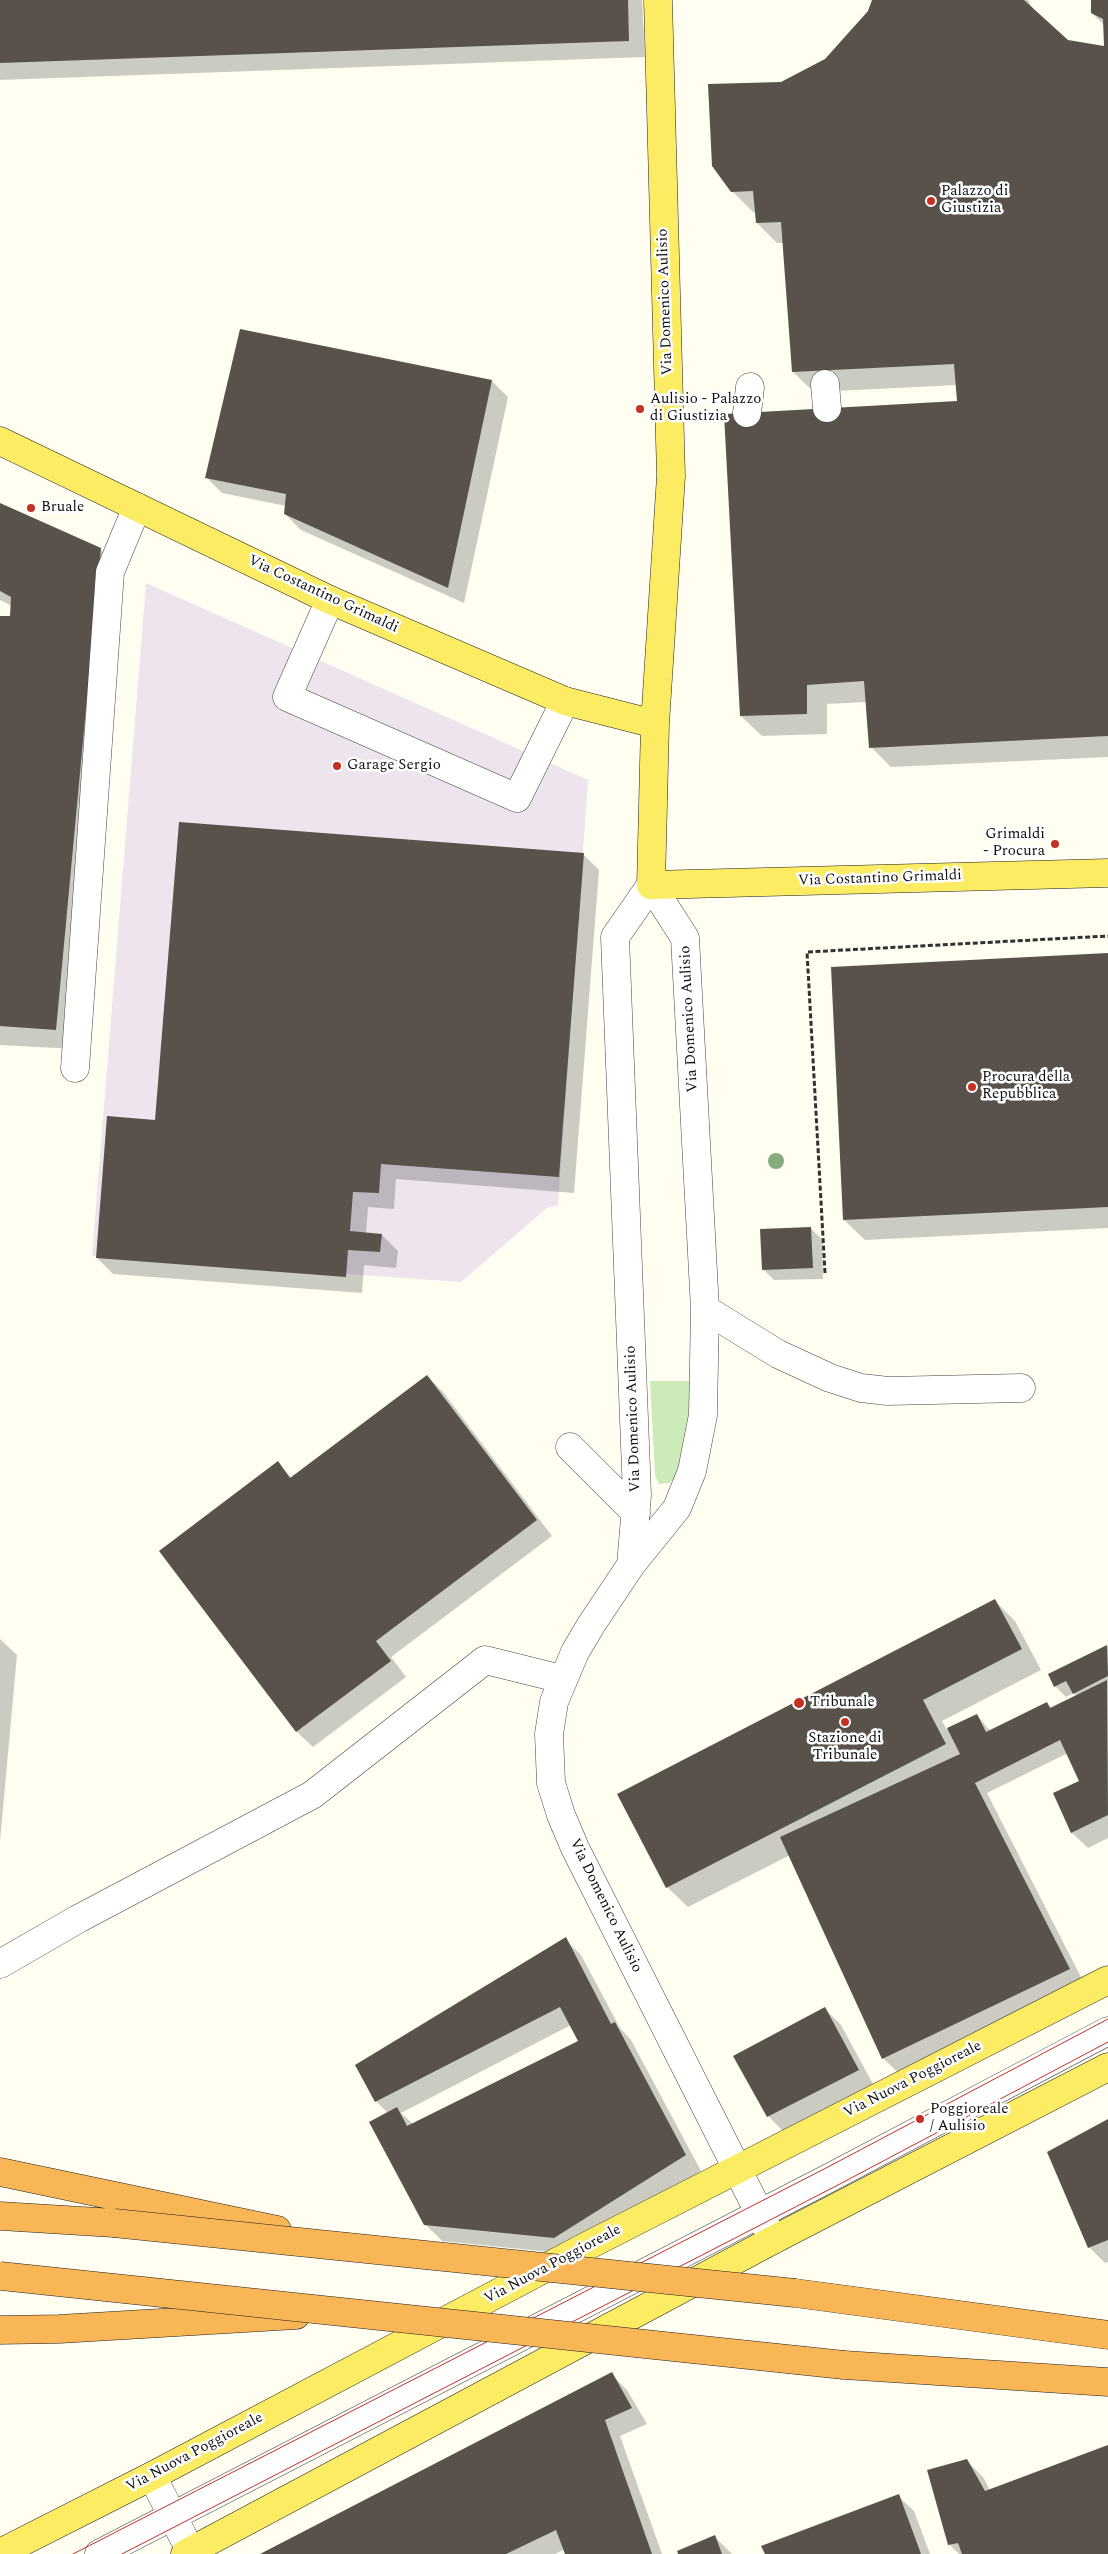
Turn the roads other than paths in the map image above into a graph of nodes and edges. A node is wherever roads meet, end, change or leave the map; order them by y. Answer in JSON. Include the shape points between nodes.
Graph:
{"nodes":[{"id":1,"x":658,"y":0,"type":"edge"},
{"id":2,"x":0,"y":441,"type":"edge"},
{"id":3,"x":137,"y":507,"type":"junction"},
{"id":4,"x":330,"y":600,"type":"junction"},
{"id":5,"x":565,"y":701,"type":"junction"},
{"id":6,"x":655,"y":724,"type":"junction"},
{"id":7,"x":1108,"y":872,"type":"edge"},
{"id":8,"x":651,"y":885,"type":"junction"},
{"id":9,"x":75,"y":1068,"type":"dead end"},
{"id":10,"x":705,"y":1309,"type":"junction"},
{"id":11,"x":1021,"y":1388,"type":"dead end"},
{"id":12,"x":570,"y":1447,"type":"dead end"},
{"id":13,"x":636,"y":1513,"type":"junction"},
{"id":14,"x":631,"y":1565,"type":"junction"},
{"id":15,"x":562,"y":1679,"type":"junction"},
{"id":16,"x":0,"y":1964,"type":"edge"},
{"id":17,"x":1108,"y":1980,"type":"edge"},
{"id":18,"x":1108,"y":2031,"type":"edge"},
{"id":19,"x":1108,"y":2067,"type":"edge"},
{"id":20,"x":737,"y":2170,"type":"junction"},
{"id":21,"x":0,"y":2172,"type":"edge"},
{"id":22,"x":759,"y":2214,"type":"junction"},
{"id":23,"x":0,"y":2216,"type":"edge"},
{"id":24,"x":773,"y":2240,"type":"junction"},
{"id":25,"x":347,"y":2246,"type":"junction"},
{"id":26,"x":0,"y":2276,"type":"edge"},
{"id":27,"x":338,"y":2312,"type":"junction"},
{"id":28,"x":0,"y":2330,"type":"edge"},
{"id":29,"x":1108,"y":2335,"type":"edge"},
{"id":30,"x":1108,"y":2382,"type":"edge"},
{"id":31,"x":152,"y":2476,"type":"junction"},
{"id":32,"x":172,"y":2517,"type":"junction"},
{"id":33,"x":0,"y":2553,"type":"edge"},
{"id":34,"x":189,"y":2553,"type":"edge"},
{"id":35,"x":99,"y":2554,"type":"edge"}],
"edges":[{"from":1,"to":6,"type":"main road","name":"Via Domenico Aulisio","via":[[671,476]]},
{"from":2,"to":3,"type":"main road","name":"Via Costantino Grimaldi"},
{"from":3,"to":4,"type":"main road","name":"Via Costantino Grimaldi"},
{"from":3,"to":9,"type":"street","via":[[110,572]]},
{"from":4,"to":5,"type":"main road","name":"Via Costantino Grimaldi"},
{"from":4,"to":5,"type":"street","via":[[287,697],[517,798]]},
{"from":5,"to":6,"type":"main road","name":"Via Costantino Grimaldi"},
{"from":6,"to":8,"type":"main road","name":"Via Domenico Aulisio"},
{"from":7,"to":8,"type":"main road","name":"Via Costantino Grimaldi"},
{"from":8,"to":10,"type":"street","name":"Via Domenico Aulisio","via":[[686,938]]},
{"from":8,"to":13,"type":"street","name":"Via Domenico Aulisio","via":[[615,937]]},
{"from":10,"to":11,"type":"street","via":[[778,1354],[861,1388],[888,1392]]},
{"from":10,"to":14,"type":"street","name":"Via Domenico Aulisio","via":[[703,1416],[692,1471],[677,1508]]},
{"from":12,"to":13,"type":"street"},
{"from":13,"to":14,"type":"street","name":"Via Domenico Aulisio"},
{"from":14,"to":15,"type":"street","name":"Via Domenico Aulisio","via":[[591,1625]]},
{"from":15,"to":16,"type":"street","via":[[484,1660],[312,1795]]},
{"from":15,"to":20,"type":"street","name":"Via Domenico Aulisio","via":[[549,1734],[551,1783],[560,1814]]},
{"from":17,"to":20,"type":"main road","name":"Via Nuova Poggioreale"},
{"from":18,"to":22,"type":"street"},
{"from":19,"to":24,"type":"main road"},
{"from":20,"to":22,"type":"street","name":"Via Domenico Aulisio"},
{"from":20,"to":31,"type":"main road","name":"Via Nuova Poggioreale"},
{"from":21,"to":25,"type":"highway","bridge":true},
{"from":22,"to":24,"type":"street","name":"Via Domenico Aulisio"},
{"from":22,"to":32,"type":"street"},
{"from":23,"to":25,"type":"highway","bridge":true,"via":[[114,2222]]},
{"from":24,"to":34,"type":"main road"},
{"from":25,"to":29,"type":"highway","bridge":true,"via":[[795,2292]]},
{"from":26,"to":27,"type":"highway","bridge":true},
{"from":27,"to":28,"type":"highway","bridge":true},
{"from":27,"to":30,"type":"highway","bridge":true,"via":[[844,2365]]},
{"from":31,"to":32,"type":"street"},
{"from":31,"to":33,"type":"main road","name":"Via Nuova Poggioreale"},
{"from":32,"to":34,"type":"street"},
{"from":32,"to":35,"type":"street"}]}
